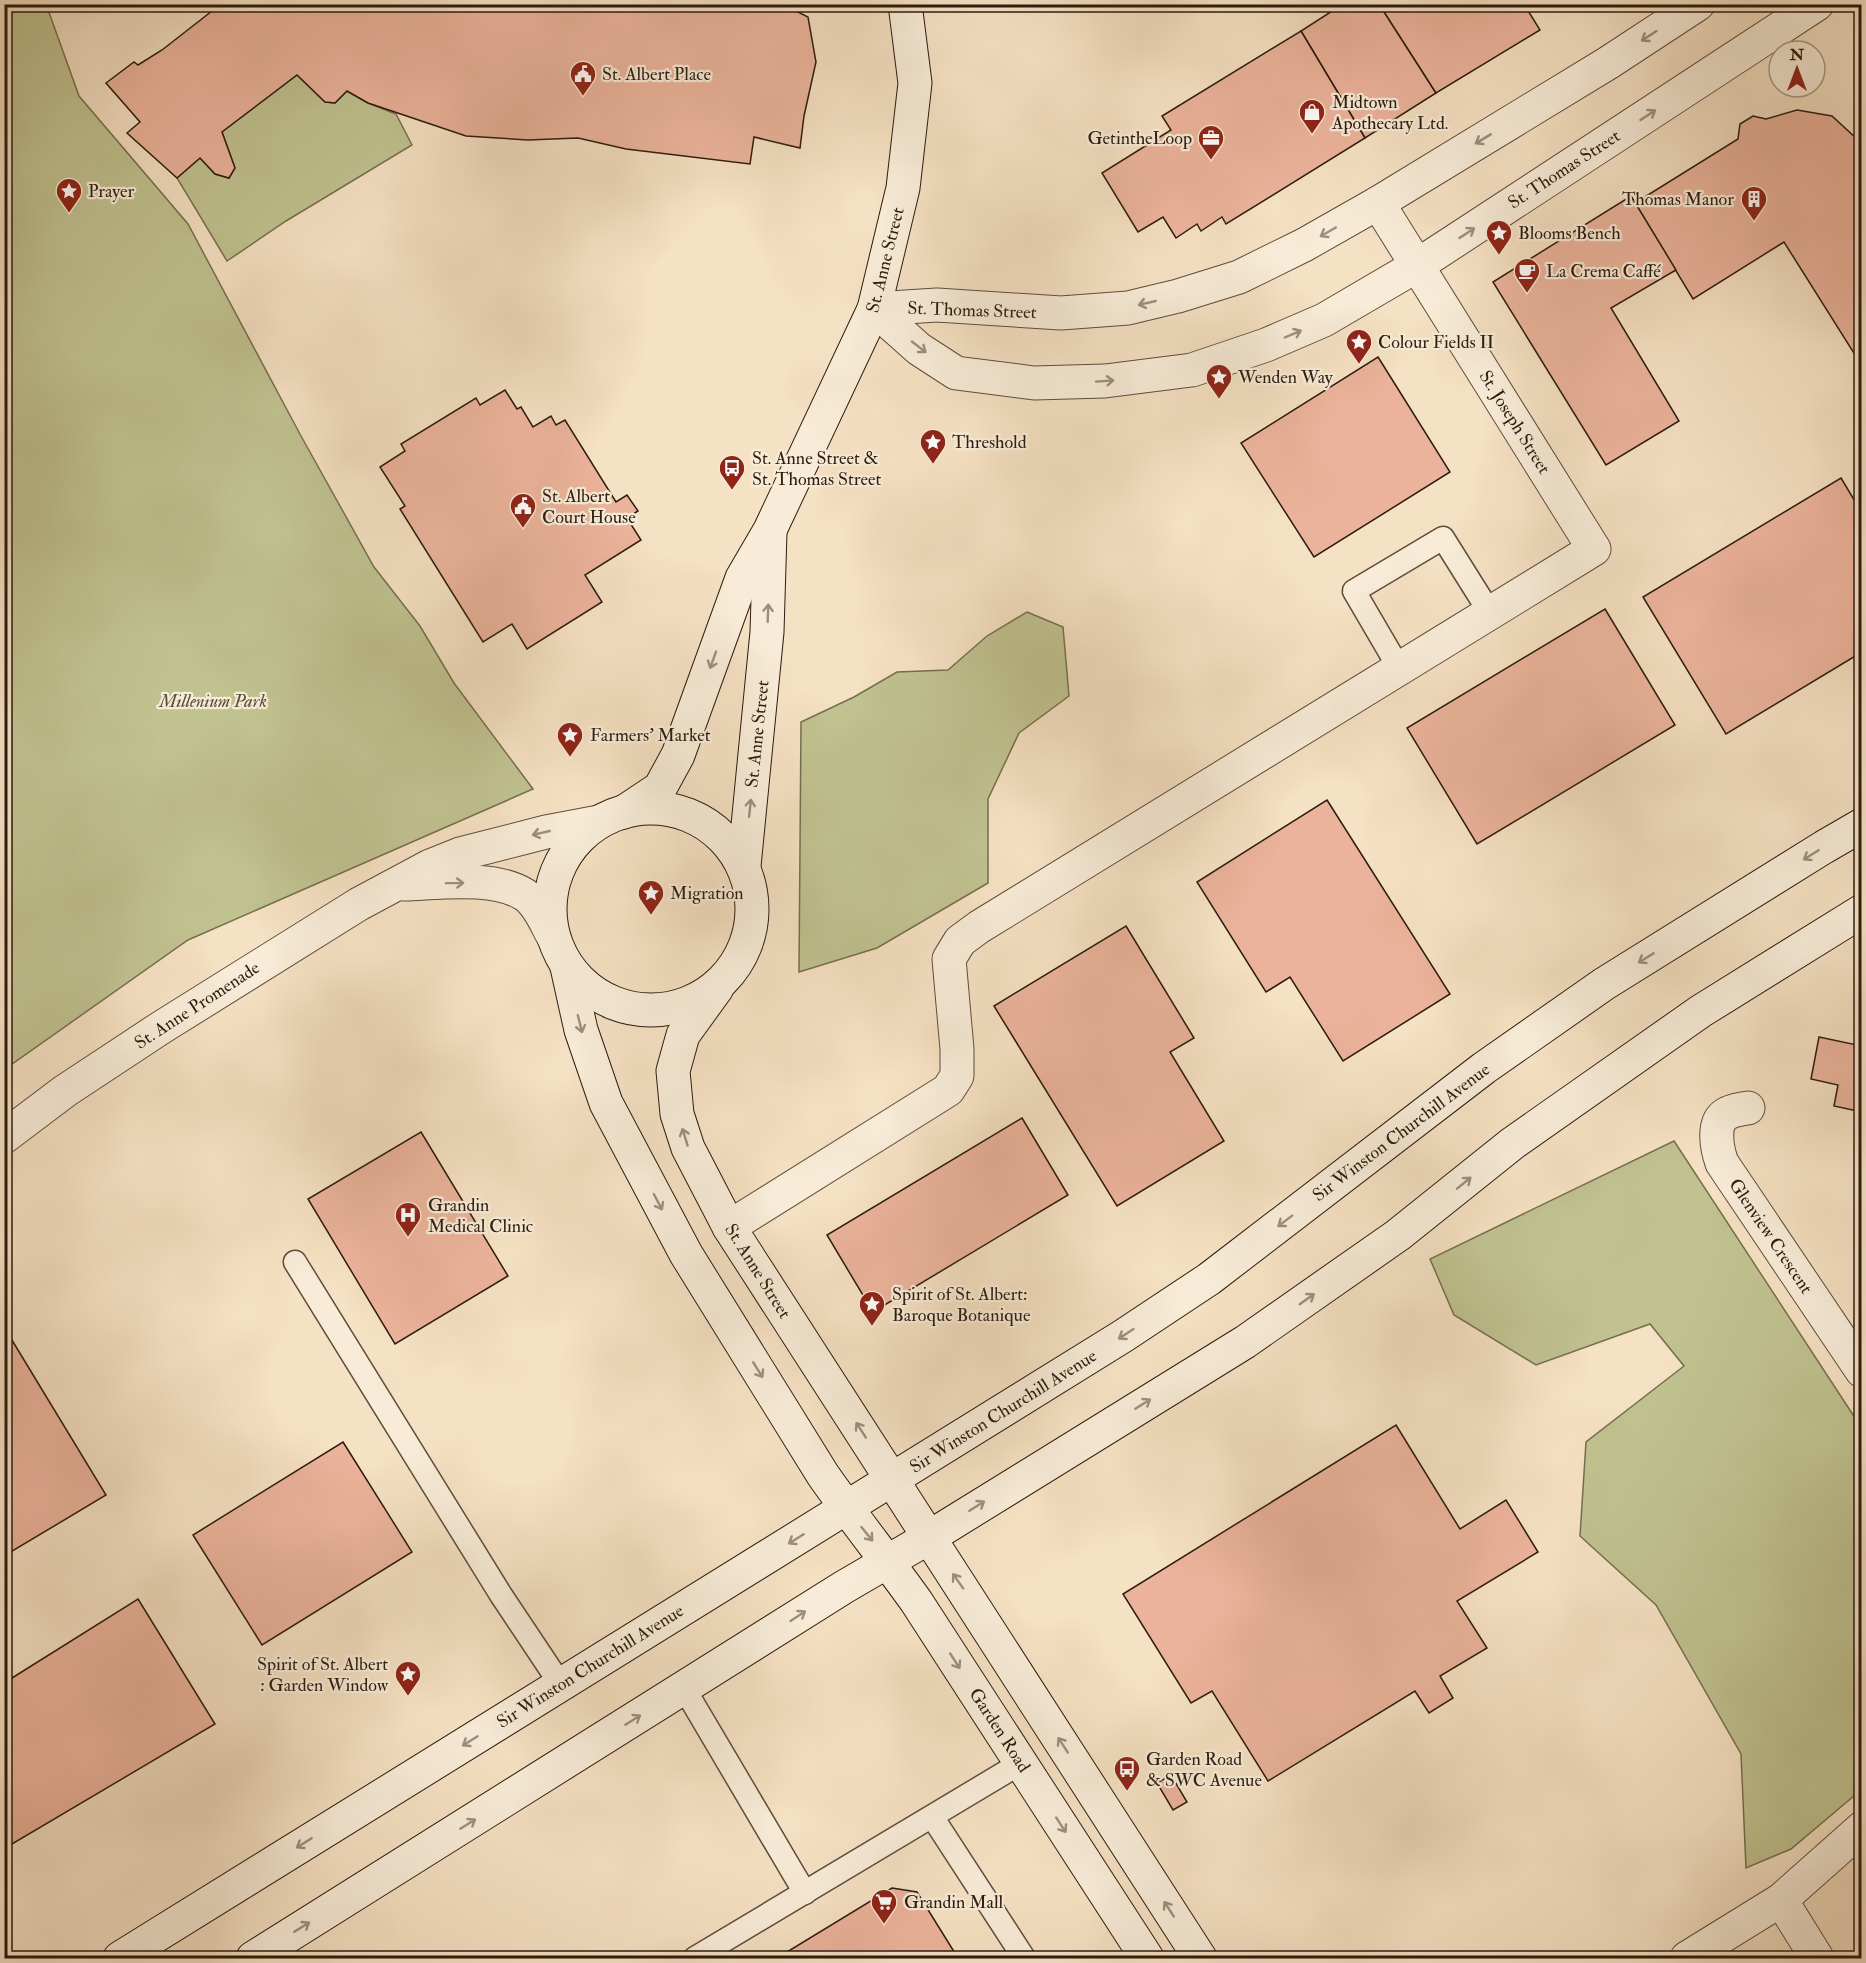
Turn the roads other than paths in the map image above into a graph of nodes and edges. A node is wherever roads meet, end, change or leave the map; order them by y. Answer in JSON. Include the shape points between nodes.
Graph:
{"nodes":[{"id":1,"x":905,"y":4,"type":"edge"},
{"id":2,"x":1698,"y":4,"type":"edge"},
{"id":3,"x":1817,"y":4,"type":"edge"},
{"id":4,"x":1378,"y":203,"type":"junction"},
{"id":5,"x":1418,"y":265,"type":"junction"},
{"id":6,"x":874,"y":309,"type":"junction"},
{"id":7,"x":770,"y":530,"type":"junction"},
{"id":8,"x":1490,"y":613,"type":"junction"},
{"id":9,"x":1399,"y":668,"type":"junction"},
{"id":10,"x":612,"y":817,"type":"junction"},
{"id":11,"x":1862,"y":825,"type":"edge"},
{"id":12,"x":744,"y":866,"type":"junction"},
{"id":13,"x":396,"y":884,"type":"junction"},
{"id":14,"x":1862,"y":910,"type":"edge"},
{"id":15,"x":554,"y":938,"type":"junction"},
{"id":16,"x":567,"y":967,"type":"junction"},
{"id":17,"x":717,"y":987,"type":"junction"},
{"id":18,"x":1748,"y":1108,"type":"dead end"},
{"id":19,"x":4,"y":1137,"type":"edge"},
{"id":20,"x":729,"y":1227,"type":"junction"},
{"id":21,"x":295,"y":1262,"type":"dead end"},
{"id":22,"x":1862,"y":1371,"type":"edge"},
{"id":23,"x":891,"y":1480,"type":"junction"},
{"id":24,"x":846,"y":1507,"type":"junction"},
{"id":25,"x":928,"y":1538,"type":"junction"},
{"id":26,"x":888,"y":1560,"type":"junction"},
{"id":27,"x":561,"y":1685,"type":"junction"},
{"id":28,"x":684,"y":1688,"type":"junction"},
{"id":29,"x":1021,"y":1763,"type":"junction"},
{"id":30,"x":933,"y":1818,"type":"junction"},
{"id":31,"x":1862,"y":1828,"type":"edge"},
{"id":32,"x":806,"y":1893,"type":"junction"},
{"id":33,"x":1781,"y":1900,"type":"junction"},
{"id":34,"x":120,"y":1959,"type":"edge"},
{"id":35,"x":253,"y":1959,"type":"edge"},
{"id":36,"x":695,"y":1959,"type":"edge"},
{"id":37,"x":1024,"y":1959,"type":"edge"},
{"id":38,"x":1148,"y":1959,"type":"edge"},
{"id":39,"x":1200,"y":1959,"type":"edge"},
{"id":40,"x":1687,"y":1959,"type":"edge"},
{"id":41,"x":1817,"y":1959,"type":"edge"}],
"edges":[{"from":1,"to":6,"type":"street","name":"St. Anne Street","via":[[915,83],[903,188]]},
{"from":2,"to":4,"type":"street","name":"St. Thomas Street","one_way":true},
{"from":5,"to":3,"type":"street","name":"St. Thomas Street","one_way":true},
{"from":4,"to":5,"type":"street","name":"St. Joseph Street"},
{"from":4,"to":6,"type":"street","name":"St. Thomas Street","one_way":true,"via":[[1239,277],[1128,308],[1061,313],[937,305]]},
{"from":6,"to":5,"type":"street","name":"St. Thomas Street","one_way":true,"via":[[919,349],[956,373],[1034,383],[1105,381],[1192,370],[1266,345],[1324,320]]},
{"from":5,"to":8,"type":"street","name":"St. Joseph Street","via":[[1594,549]]},
{"from":6,"to":7,"type":"street","name":"St. Anne Street"},
{"from":7,"to":10,"type":"street","name":"St. Anne Street","one_way":true,"via":[[742,578],[678,755],[660,788]]},
{"from":12,"to":7,"type":"street","name":"St. Anne Street","one_way":true,"via":[[767,632]]},
{"from":8,"to":9,"type":"street"},
{"from":8,"to":9,"type":"lane","via":[[1443,538],[1354,591]]},
{"from":9,"to":20,"type":"street","via":[[960,941],[949,959],[957,1076],[948,1090]]},
{"from":10,"to":12,"type":"street","via":[[645,808],[693,817],[723,837]]},
{"from":10,"to":13,"type":"street","name":"St. Anne Promenade","one_way":true,"via":[[460,854]]},
{"from":10,"to":15,"type":"street","via":[[573,845],[556,872],[549,902]]},
{"from":11,"to":23,"type":"street","name":"Sir Winston Churchill Avenue","one_way":true,"via":[[1604,984],[1475,1075],[1209,1279]]},
{"from":12,"to":17,"type":"street","via":[[752,897],[750,932],[739,962]]},
{"from":13,"to":15,"type":"street","name":"St. Anne Promenade","one_way":true,"via":[[475,882],[503,887],[525,895]]},
{"from":13,"to":19,"type":"street","name":"St. Anne Promenade","via":[[349,909],[162,1027]]},
{"from":25,"to":14,"type":"street","one_way":true,"via":[[1245,1342],[1398,1235],[1513,1143],[1701,1011]]},
{"from":15,"to":16,"type":"street"},
{"from":16,"to":17,"type":"street","via":[[592,993],[641,1011],[660,1011],[693,1002]]},
{"from":16,"to":24,"type":"street","one_way":true,"via":[[581,1030],[606,1103],[686,1254]]},
{"from":20,"to":17,"type":"street","name":"St. Anne Street","one_way":true,"via":[[688,1148],[677,1114],[673,1071],[683,1035]]},
{"from":18,"to":22,"type":"street","name":"Glenview Crescent","via":[[1726,1113],[1720,1121],[1717,1144],[1722,1163]]},
{"from":23,"to":20,"type":"street","name":"St. Anne Street","one_way":true},
{"from":21,"to":27,"type":"lane"},
{"from":23,"to":24,"type":"street","name":"Sir Winston Churchill Avenue"},
{"from":23,"to":25,"type":"street","name":"St. Anne Street"},
{"from":24,"to":26,"type":"street","name":"Garden Road","one_way":true},
{"from":24,"to":27,"type":"street","name":"Sir Winston Churchill Avenue","one_way":true},
{"from":25,"to":26,"type":"street"},
{"from":39,"to":25,"type":"street","one_way":true},
{"from":28,"to":26,"type":"street","one_way":true},
{"from":26,"to":29,"type":"street","name":"Garden Road","one_way":true},
{"from":27,"to":34,"type":"street","name":"Sir Winston Churchill Avenue","one_way":true},
{"from":28,"to":32,"type":"lane"},
{"from":35,"to":28,"type":"street","one_way":true},
{"from":29,"to":30,"type":"lane"},
{"from":29,"to":38,"type":"street","name":"Garden Road","one_way":true},
{"from":30,"to":32,"type":"lane"},
{"from":30,"to":37,"type":"lane"},
{"from":31,"to":33,"type":"street"},
{"from":32,"to":36,"type":"lane"},
{"from":33,"to":40,"type":"street"},
{"from":33,"to":41,"type":"street"}]}
